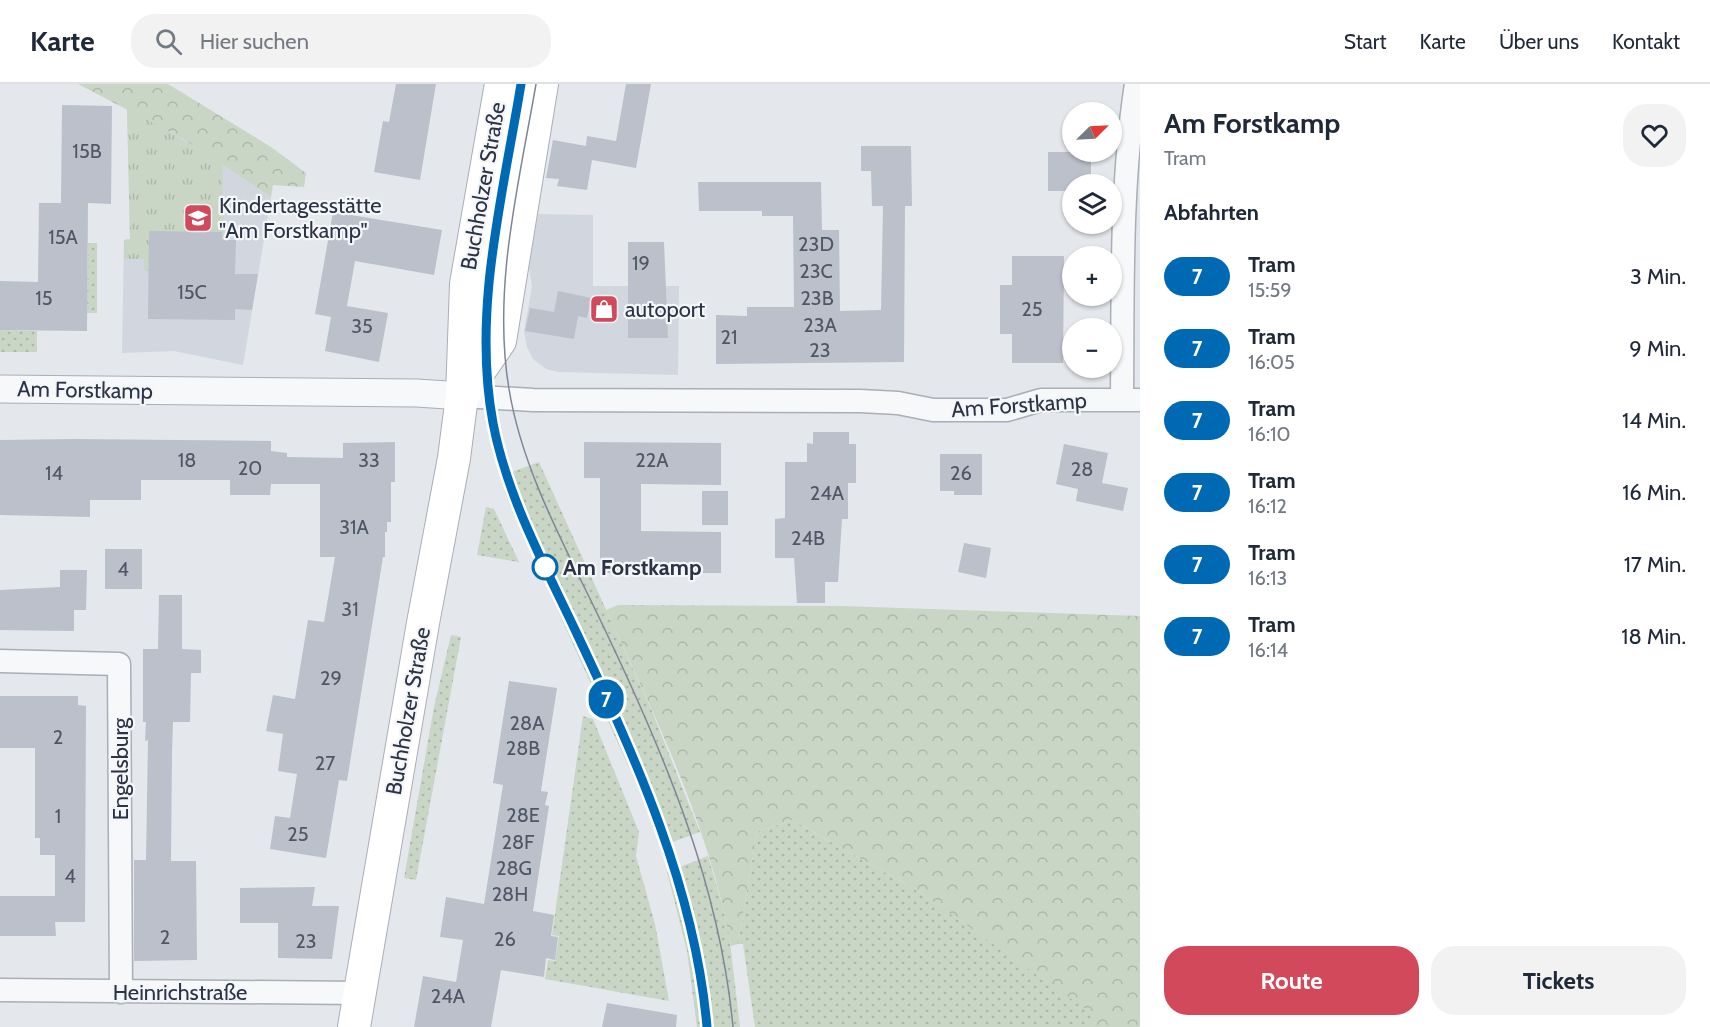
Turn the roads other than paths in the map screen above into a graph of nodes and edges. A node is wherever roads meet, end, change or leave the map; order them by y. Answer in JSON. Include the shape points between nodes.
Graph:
{"nodes":[{"id":1,"x":501,"y":84,"type":"edge"},
{"id":2,"x":542,"y":84,"type":"edge"},
{"id":3,"x":1136,"y":84,"type":"edge"},
{"id":4,"x":0,"y":389,"type":"edge"},
{"id":5,"x":462,"y":396,"type":"junction"},
{"id":6,"x":1131,"y":400,"type":"edge"},
{"id":7,"x":0,"y":661,"type":"edge"},
{"id":8,"x":0,"y":990,"type":"edge"},
{"id":9,"x":121,"y":992,"type":"junction"},
{"id":10,"x":360,"y":993,"type":"junction"},
{"id":11,"x":354,"y":1027,"type":"edge"}],
"edges":[{"from":1,"to":5,"type":"main road","name":"Buchholzer Straße","via":[[466,284]]},
{"from":2,"to":5,"type":"main road","name":"Buchholzer Straße","via":[[500,341]]},
{"from":3,"to":6,"type":"street","via":[[1128,139],[1123,228]]},
{"from":4,"to":5,"type":"street","name":"Am Forstkamp"},
{"from":5,"to":6,"type":"street","name":"Am Forstkamp","via":[[533,400],[860,401],[898,403],[933,411],[1007,410],[1041,400]]},
{"from":5,"to":10,"type":"main road","name":"Buchholzer Straße"},
{"from":7,"to":9,"type":"street","name":"Engelsburg","via":[[119,664]]},
{"from":8,"to":9,"type":"street","name":"Heinrichstraße"},
{"from":9,"to":10,"type":"street","name":"Heinrichstraße"},
{"from":10,"to":11,"type":"main road","name":"Buchholzer Straße"}]}
